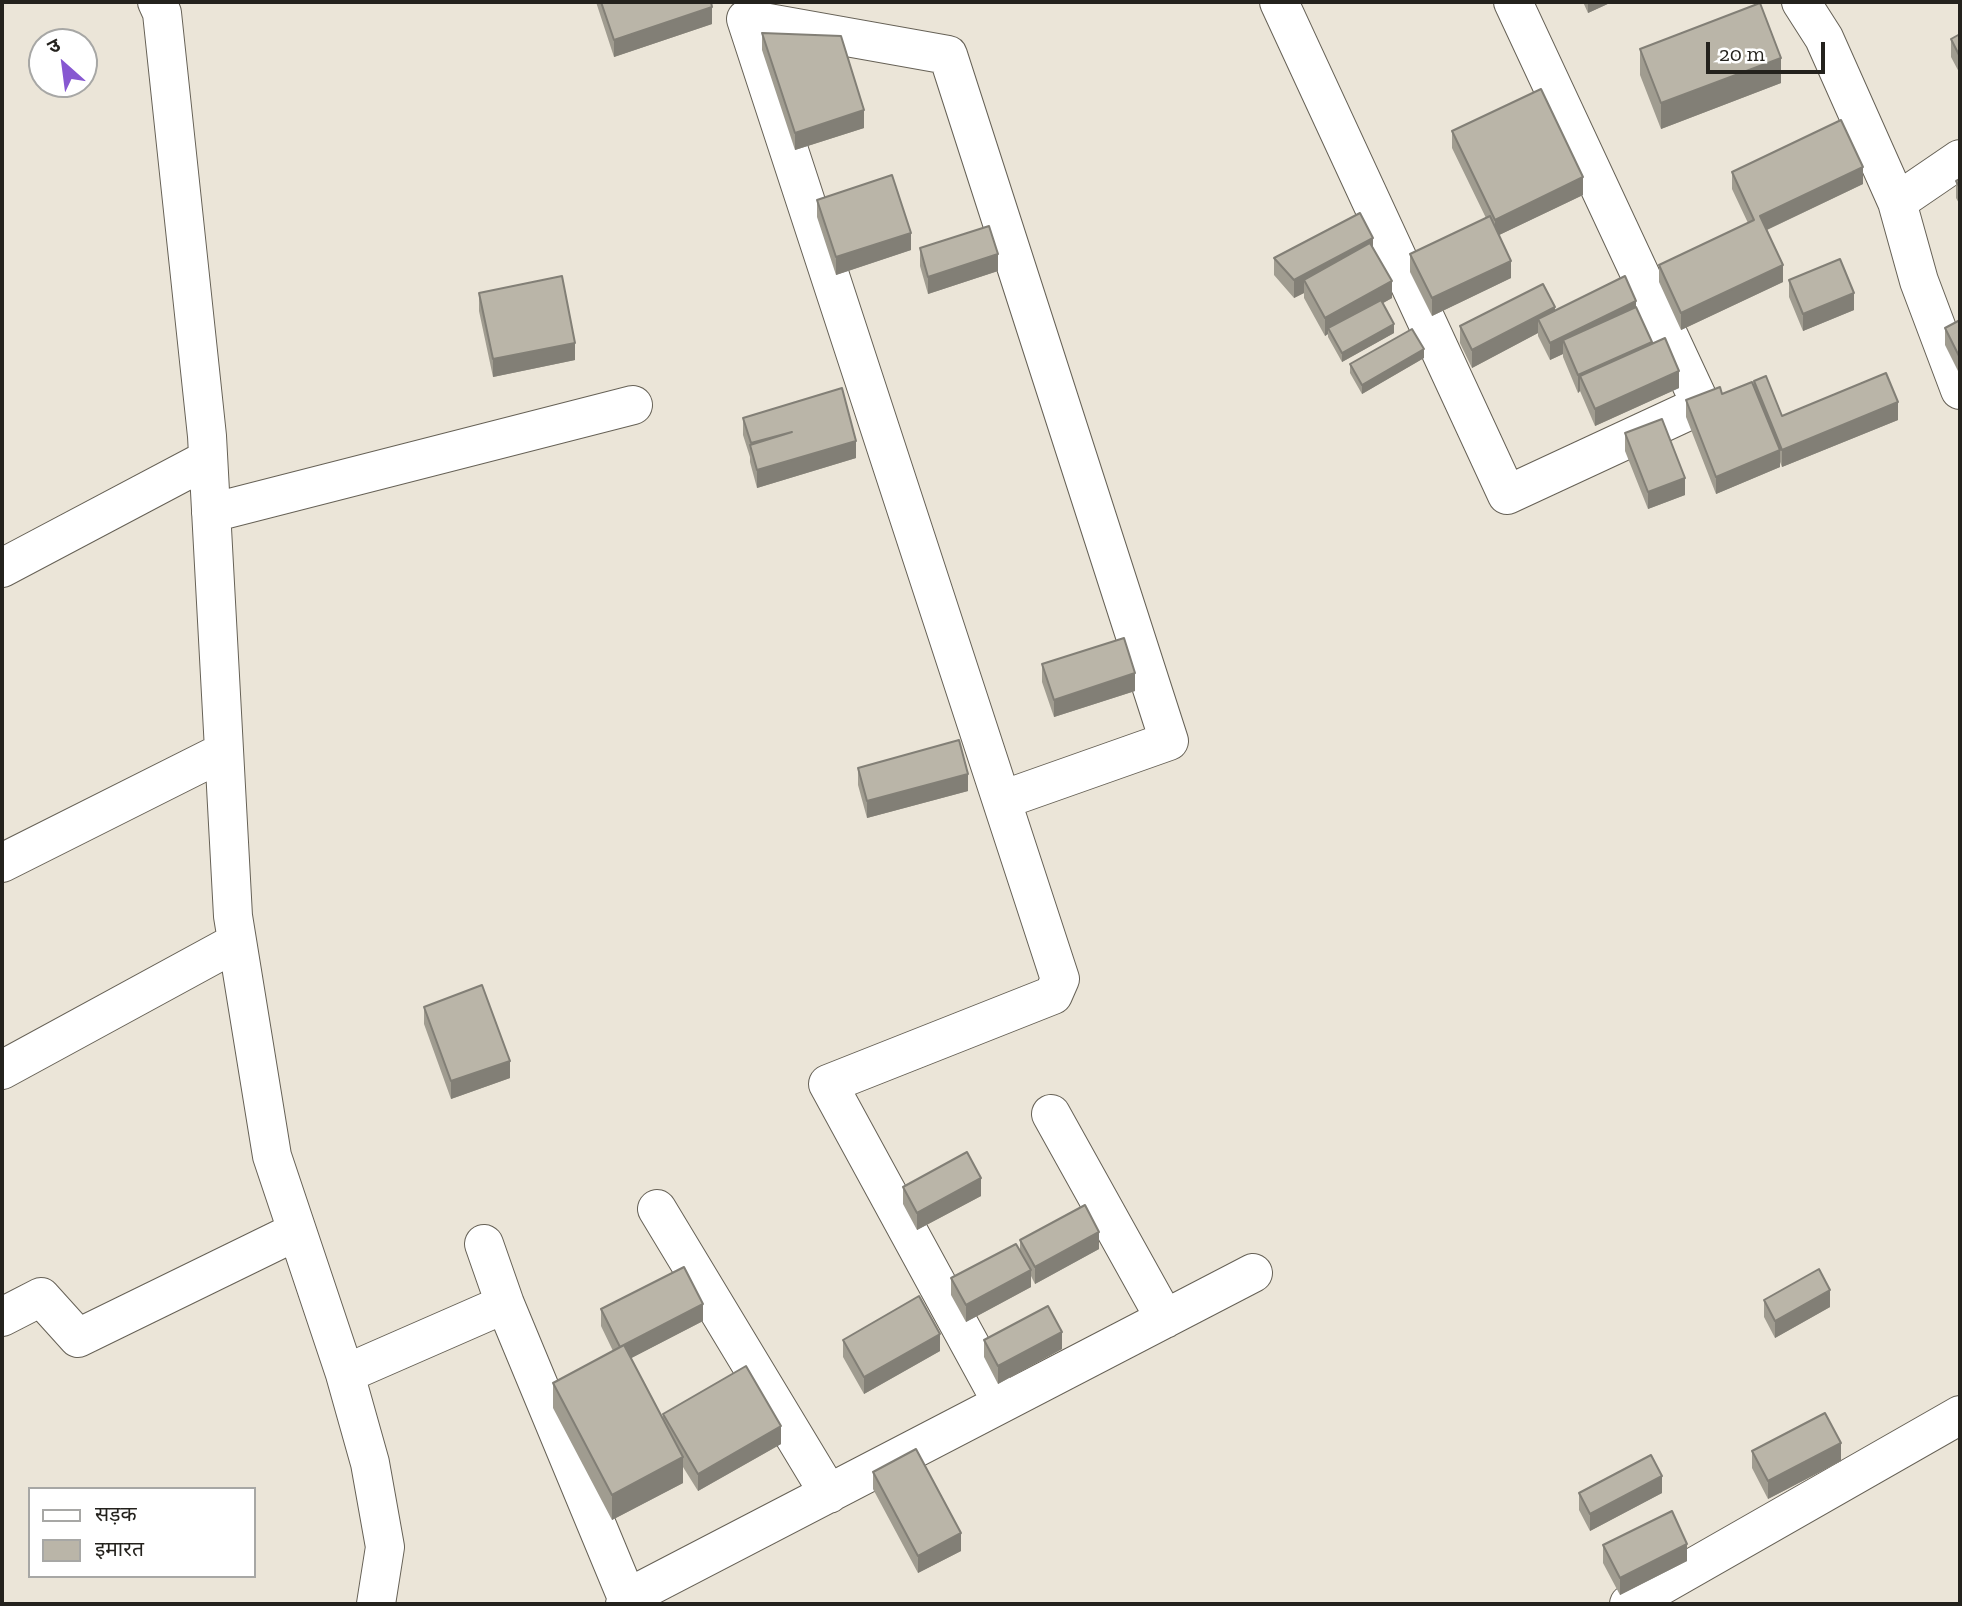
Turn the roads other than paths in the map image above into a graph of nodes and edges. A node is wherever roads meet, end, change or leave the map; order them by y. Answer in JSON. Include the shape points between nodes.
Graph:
{"nodes":[{"id":1,"x":157,"y":2,"type":"edge"},
{"id":2,"x":1279,"y":2,"type":"edge"},
{"id":3,"x":1513,"y":2,"type":"edge"},
{"id":4,"x":1801,"y":2,"type":"edge"},
{"id":5,"x":743,"y":10,"type":"edge"},
{"id":6,"x":1960,"y":159,"type":"edge"},
{"id":7,"x":1897,"y":202,"type":"junction"},
{"id":8,"x":1960,"y":390,"type":"edge"},
{"id":9,"x":633,"y":405,"type":"dead end"},
{"id":10,"x":208,"y":459,"type":"junction"},
{"id":11,"x":211,"y":513,"type":"junction"},
{"id":12,"x":2,"y":568,"type":"edge"},
{"id":13,"x":223,"y":752,"type":"junction"},
{"id":14,"x":1002,"y":800,"type":"junction"},
{"id":15,"x":2,"y":863,"type":"edge"},
{"id":16,"x":237,"y":942,"type":"junction"},
{"id":17,"x":2,"y":1070,"type":"edge"},
{"id":18,"x":1051,"y":1114,"type":"dead end"},
{"id":19,"x":657,"y":1209,"type":"dead end"},
{"id":20,"x":297,"y":1231,"type":"junction"},
{"id":21,"x":484,"y":1244,"type":"dead end"},
{"id":22,"x":1253,"y":1273,"type":"dead end"},
{"id":23,"x":505,"y":1304,"type":"junction"},
{"id":24,"x":2,"y":1317,"type":"edge"},
{"id":25,"x":1165,"y":1319,"type":"junction"},
{"id":26,"x":345,"y":1374,"type":"junction"},
{"id":27,"x":1002,"y":1403,"type":"junction"},
{"id":28,"x":1960,"y":1415,"type":"edge"},
{"id":29,"x":829,"y":1494,"type":"junction"},
{"id":30,"x":626,"y":1601,"type":"edge"},
{"id":31,"x":376,"y":1604,"type":"edge"},
{"id":32,"x":1629,"y":1604,"type":"edge"}],
"edges":[{"from":1,"to":10,"type":"street","via":[[162,13]]},
{"from":2,"to":3,"type":"street","via":[[1507,495],[1701,405]]},
{"from":4,"to":7,"type":"street","via":[[1824,38]]},
{"from":5,"to":14,"type":"street"},
{"from":5,"to":14,"type":"street","via":[[948,55],[1169,741]]},
{"from":6,"to":7,"type":"street"},
{"from":7,"to":8,"type":"street","via":[[1919,281]]},
{"from":9,"to":11,"type":"street"},
{"from":10,"to":11,"type":"street"},
{"from":10,"to":12,"type":"street"},
{"from":11,"to":13,"type":"street"},
{"from":13,"to":15,"type":"street"},
{"from":13,"to":16,"type":"street"},
{"from":14,"to":27,"type":"street","via":[[1055,955],[1060,979],[1053,995],[828,1084]]},
{"from":16,"to":17,"type":"street"},
{"from":16,"to":20,"type":"street","via":[[272,1156]]},
{"from":18,"to":25,"type":"street"},
{"from":19,"to":29,"type":"street"},
{"from":20,"to":24,"type":"street","via":[[78,1338],[41,1297]]},
{"from":20,"to":26,"type":"street"},
{"from":21,"to":23,"type":"street"},
{"from":22,"to":25,"type":"street"},
{"from":23,"to":26,"type":"street"},
{"from":23,"to":30,"type":"street"},
{"from":25,"to":27,"type":"street"},
{"from":26,"to":31,"type":"street","via":[[370,1463],[384,1547]]},
{"from":27,"to":29,"type":"street"},
{"from":28,"to":32,"type":"street"},
{"from":29,"to":30,"type":"street"}]}
